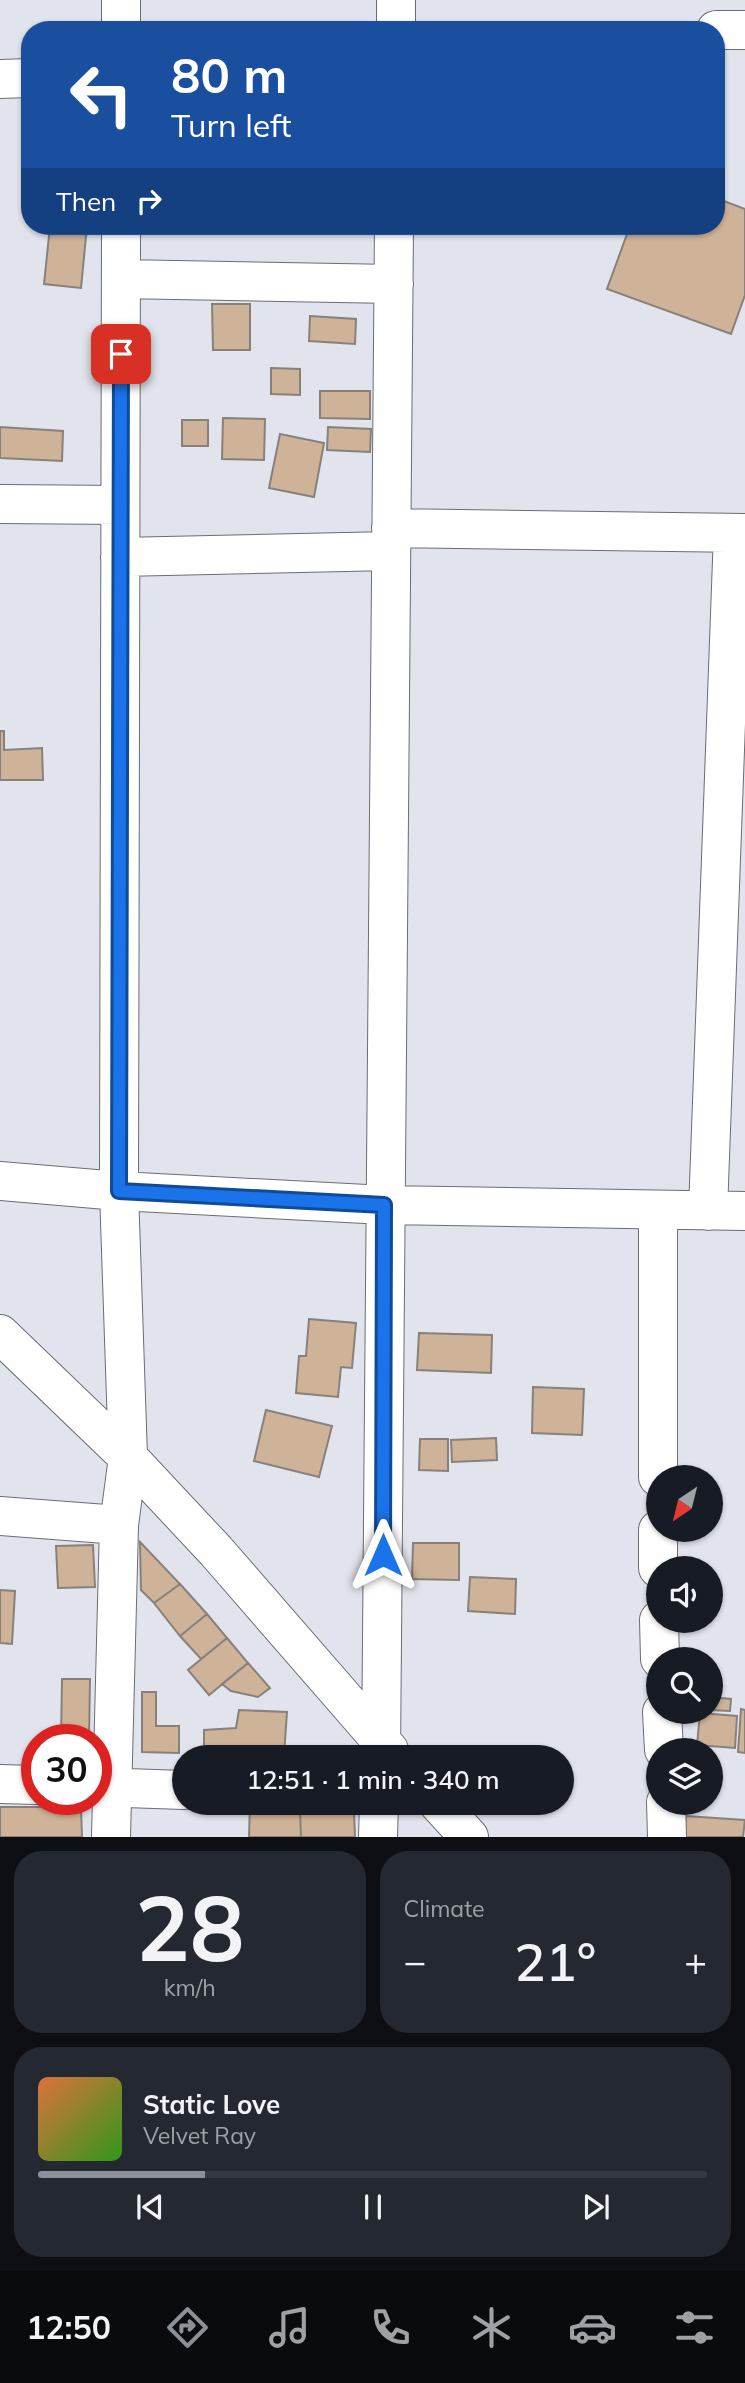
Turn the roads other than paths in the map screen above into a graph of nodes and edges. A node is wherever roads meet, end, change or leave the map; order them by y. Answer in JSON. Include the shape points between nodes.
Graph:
{"nodes":[{"id":1,"x":121,"y":0,"type":"edge"},
{"id":2,"x":396,"y":0,"type":"edge"},
{"id":3,"x":121,"y":21,"type":"edge"},
{"id":4,"x":396,"y":21,"type":"edge"},
{"id":5,"x":725,"y":30,"type":"edge"},
{"id":6,"x":745,"y":30,"type":"edge"},
{"id":7,"x":21,"y":78,"type":"edge"},
{"id":8,"x":0,"y":79,"type":"edge"},
{"id":9,"x":121,"y":235,"type":"edge"},
{"id":10,"x":394,"y":235,"type":"edge"},
{"id":11,"x":121,"y":279,"type":"junction"},
{"id":12,"x":394,"y":284,"type":"junction"},
{"id":13,"x":0,"y":504,"type":"edge"},
{"id":14,"x":120,"y":505,"type":"junction"},
{"id":15,"x":739,"y":533,"type":"edge"},
{"id":16,"x":391,"y":539,"type":"junction"},
{"id":17,"x":120,"y":557,"type":"junction"},
{"id":18,"x":0,"y":1181,"type":"edge"},
{"id":19,"x":119,"y":1191,"type":"junction"},
{"id":20,"x":384,"y":1205,"type":"junction"},
{"id":21,"x":708,"y":1211,"type":"junction"},
{"id":22,"x":745,"y":1211,"type":"edge"},
{"id":23,"x":658,"y":1212,"type":"junction"},
{"id":24,"x":0,"y":1334,"type":"edge"},
{"id":25,"x":128,"y":1457,"type":"junction"},
{"id":26,"x":658,"y":1465,"type":"edge"},
{"id":27,"x":0,"y":1516,"type":"edge"},
{"id":28,"x":119,"y":1525,"type":"junction"},
{"id":29,"x":108,"y":1724,"type":"edge"},
{"id":30,"x":380,"y":1745,"type":"edge"},
{"id":31,"x":386,"y":1745,"type":"edge"},
{"id":32,"x":0,"y":1784,"type":"edge"},
{"id":33,"x":21,"y":1785,"type":"edge"},
{"id":34,"x":112,"y":1787,"type":"edge"},
{"id":35,"x":172,"y":1790,"type":"edge"},
{"id":36,"x":108,"y":1815,"type":"edge"},
{"id":37,"x":379,"y":1815,"type":"edge"},
{"id":38,"x":449,"y":1815,"type":"edge"},
{"id":39,"x":666,"y":1815,"type":"edge"},
{"id":40,"x":111,"y":1837,"type":"edge"},
{"id":41,"x":378,"y":1837,"type":"edge"},
{"id":42,"x":469,"y":1837,"type":"edge"},
{"id":43,"x":667,"y":1837,"type":"edge"}],
"edges":[{"from":1,"to":3,"type":"street"},
{"from":2,"to":4,"type":"street"},
{"from":5,"to":6,"type":"street"},
{"from":7,"to":8,"type":"street"},
{"from":9,"to":11,"type":"street"},
{"from":10,"to":12,"type":"street"},
{"from":11,"to":12,"type":"street"},
{"from":11,"to":14,"type":"street"},
{"from":12,"to":16,"type":"street"},
{"from":13,"to":14,"type":"street"},
{"from":14,"to":17,"type":"street"},
{"from":15,"to":16,"type":"street"},
{"from":15,"to":21,"type":"street"},
{"from":16,"to":17,"type":"street"},
{"from":16,"to":20,"type":"street"},
{"from":17,"to":19,"type":"street"},
{"from":18,"to":19,"type":"street"},
{"from":19,"to":20,"type":"street"},
{"from":19,"to":25,"type":"street"},
{"from":20,"to":23,"type":"street"},
{"from":20,"to":31,"type":"street"},
{"from":21,"to":22,"type":"street"},
{"from":21,"to":23,"type":"street"},
{"from":23,"to":26,"type":"street"},
{"from":24,"to":25,"type":"street"},
{"from":25,"to":28,"type":"street"},
{"from":25,"to":30,"type":"street","via":[[216,1551]]},
{"from":27,"to":28,"type":"street"},
{"from":28,"to":29,"type":"street"},
{"from":32,"to":33,"type":"street"},
{"from":34,"to":35,"type":"street"},
{"from":36,"to":40,"type":"street"},
{"from":37,"to":41,"type":"street"},
{"from":38,"to":42,"type":"street"},
{"from":39,"to":43,"type":"street"}]}
